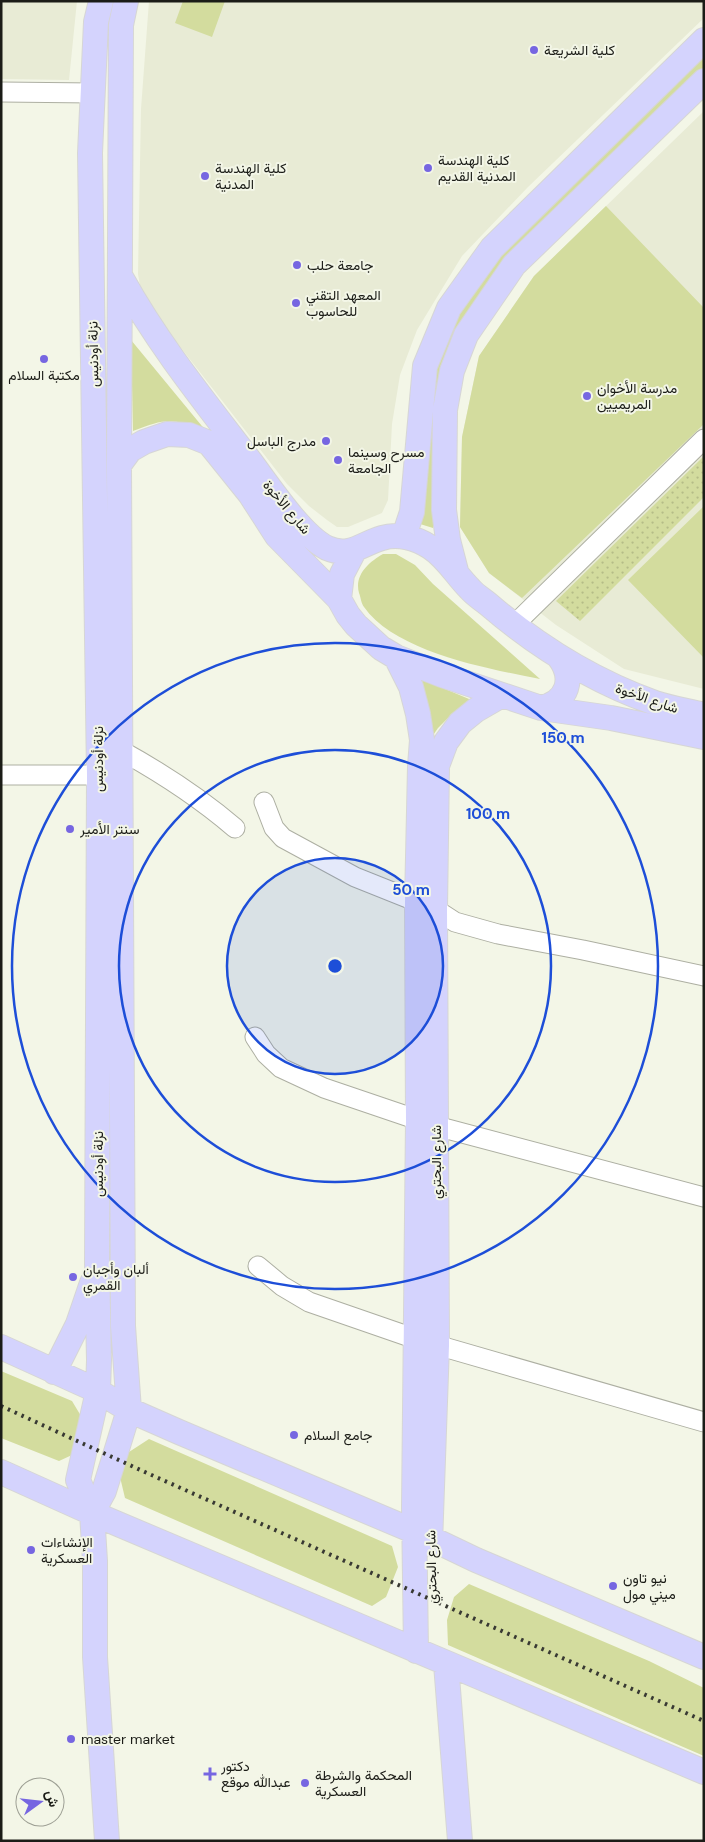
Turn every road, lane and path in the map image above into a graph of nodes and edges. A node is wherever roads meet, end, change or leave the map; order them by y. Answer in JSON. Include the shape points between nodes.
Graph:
{"nodes":[{"id":1,"x":101,"y":1,"type":"edge"},
{"id":2,"x":126,"y":1,"type":"edge"},
{"id":3,"x":704,"y":40,"type":"edge"},
{"id":4,"x":704,"y":81,"type":"edge"},
{"id":5,"x":1,"y":92,"type":"edge"},
{"id":6,"x":93,"y":93,"type":"junction"},
{"id":7,"x":121,"y":277,"type":"junction"},
{"id":8,"x":704,"y":439,"type":"edge"},
{"id":9,"x":119,"y":465,"type":"junction"},
{"id":10,"x":404,"y":536,"type":"junction"},
{"id":11,"x":354,"y":551,"type":"junction"},
{"id":12,"x":456,"y":572,"type":"junction"},
{"id":13,"x":339,"y":599,"type":"junction"},
{"id":14,"x":514,"y":625,"type":"junction"},
{"id":15,"x":396,"y":657,"type":"junction"},
{"id":16,"x":559,"y":657,"type":"junction"},
{"id":17,"x":502,"y":695,"type":"junction"},
{"id":18,"x":541,"y":708,"type":"junction"},
{"id":19,"x":704,"y":715,"type":"edge"},
{"id":20,"x":704,"y":737,"type":"edge"},
{"id":21,"x":120,"y":750,"type":"junction"},
{"id":22,"x":1,"y":775,"type":"edge"},
{"id":23,"x":99,"y":775,"type":"junction"},
{"id":24,"x":264,"y":802,"type":"dead end"},
{"id":25,"x":235,"y":828,"type":"dead end"},
{"id":26,"x":426,"y":906,"type":"junction"},
{"id":27,"x":704,"y":976,"type":"edge"},
{"id":28,"x":255,"y":1037,"type":"dead end"},
{"id":29,"x":427,"y":1123,"type":"junction"},
{"id":30,"x":704,"y":1197,"type":"edge"},
{"id":31,"x":97,"y":1264,"type":"junction"},
{"id":32,"x":258,"y":1266,"type":"dead end"},
{"id":33,"x":426,"y":1342,"type":"junction"},
{"id":34,"x":1,"y":1347,"type":"edge"},
{"id":35,"x":54,"y":1372,"type":"junction"},
{"id":36,"x":98,"y":1391,"type":"junction"},
{"id":37,"x":129,"y":1410,"type":"junction"},
{"id":38,"x":704,"y":1422,"type":"edge"},
{"id":39,"x":1,"y":1472,"type":"edge"},
{"id":40,"x":92,"y":1513,"type":"junction"},
{"id":41,"x":422,"y":1534,"type":"junction"},
{"id":42,"x":704,"y":1656,"type":"edge"},
{"id":43,"x":432,"y":1657,"type":"junction"},
{"id":44,"x":704,"y":1772,"type":"edge"},
{"id":45,"x":107,"y":1841,"type":"edge"},
{"id":46,"x":460,"y":1841,"type":"edge"}],
"edges":[{"from":1,"to":6,"type":"main road","name":"نزلة أودنيس","via":[[96,22]]},
{"from":2,"to":7,"type":"main road","via":[[121,26]]},
{"from":3,"to":10,"type":"main road","via":[[492,248],[449,308],[426,366],[412,512]]},
{"from":4,"to":12,"type":"main road","via":[[514,265],[466,335],[452,371],[445,410],[444,510]]},
{"from":5,"to":6,"type":"street"},
{"from":6,"to":23,"type":"main road","name":"نزلة أودنيس","via":[[90,153]]},
{"from":7,"to":9,"type":"main road"},
{"from":7,"to":11,"type":"main road","name":"شارع الأخوة","via":[[160,342],[293,517],[325,547],[338,552]]},
{"from":8,"to":14,"type":"street"},
{"from":9,"to":13,"type":"main road","name":"شارع الأخوة","via":[[130,450],[167,434],[189,435],[209,443],[250,494],[277,536]]},
{"from":9,"to":21,"type":"main road"},
{"from":10,"to":11,"type":"main road","via":[[382,538]]},
{"from":10,"to":12,"type":"main road","name":"شارع الأخوة","via":[[428,546]]},
{"from":11,"to":13,"type":"main road","via":[[342,574]]},
{"from":12,"to":14,"type":"main road","name":"شارع الأخوة","via":[[470,589]]},
{"from":13,"to":15,"type":"main road","name":"شارع الأخوة","via":[[356,625]]},
{"from":14,"to":16,"type":"main road","name":"شارع الأخوة"},
{"from":15,"to":17,"type":"main road","name":"شارع الأخوة"},
{"from":15,"to":26,"type":"main road","via":[[411,687],[422,740],[420,766]]},
{"from":16,"to":18,"type":"main road","via":[[567,672],[566,688],[557,702]]},
{"from":16,"to":19,"type":"main road","name":"شارع الأخوة","via":[[605,683],[647,700]]},
{"from":17,"to":18,"type":"main road","name":"شارع الأخوة"},
{"from":17,"to":26,"type":"main road","via":[[460,723],[446,742],[437,766]]},
{"from":18,"to":20,"type":"main road","name":"شارع الأخوة"},
{"from":21,"to":25,"type":"street","via":[[214,810]]},
{"from":21,"to":37,"type":"main road","via":[[123,1326]]},
{"from":22,"to":23,"type":"street"},
{"from":23,"to":31,"type":"main road","name":"نزلة أودنيس"},
{"from":24,"to":26,"type":"street","via":[[274,828],[283,838],[356,877]]},
{"from":26,"to":27,"type":"street","via":[[455,922],[498,934]]},
{"from":26,"to":29,"type":"main road","name":"شارع البحتري"},
{"from":28,"to":29,"type":"street","via":[[266,1054],[290,1073]]},
{"from":29,"to":30,"type":"street"},
{"from":29,"to":33,"type":"main road","name":"شارع البحتري"},
{"from":31,"to":35,"type":"main road","via":[[78,1324]]},
{"from":31,"to":36,"type":"main road","name":"نزلة أودنيس"},
{"from":32,"to":33,"type":"street","via":[[309,1302]]},
{"from":33,"to":38,"type":"street"},
{"from":33,"to":41,"type":"main road","name":"شارع البحتري"},
{"from":34,"to":35,"type":"main road"},
{"from":35,"to":36,"type":"main road"},
{"from":36,"to":37,"type":"main road"},
{"from":36,"to":40,"type":"main road","name":"نزلة أودنيس","via":[[78,1480]]},
{"from":37,"to":40,"type":"main road","via":[[104,1491]]},
{"from":37,"to":41,"type":"main road"},
{"from":39,"to":40,"type":"main road"},
{"from":40,"to":43,"type":"main road"},
{"from":40,"to":45,"type":"main road","via":[[95,1658]]},
{"from":41,"to":42,"type":"main road"},
{"from":41,"to":43,"type":"main road","name":"شارع البحتري"},
{"from":43,"to":44,"type":"main road"},
{"from":43,"to":46,"type":"main road","name":"شارع البحتري"}]}
